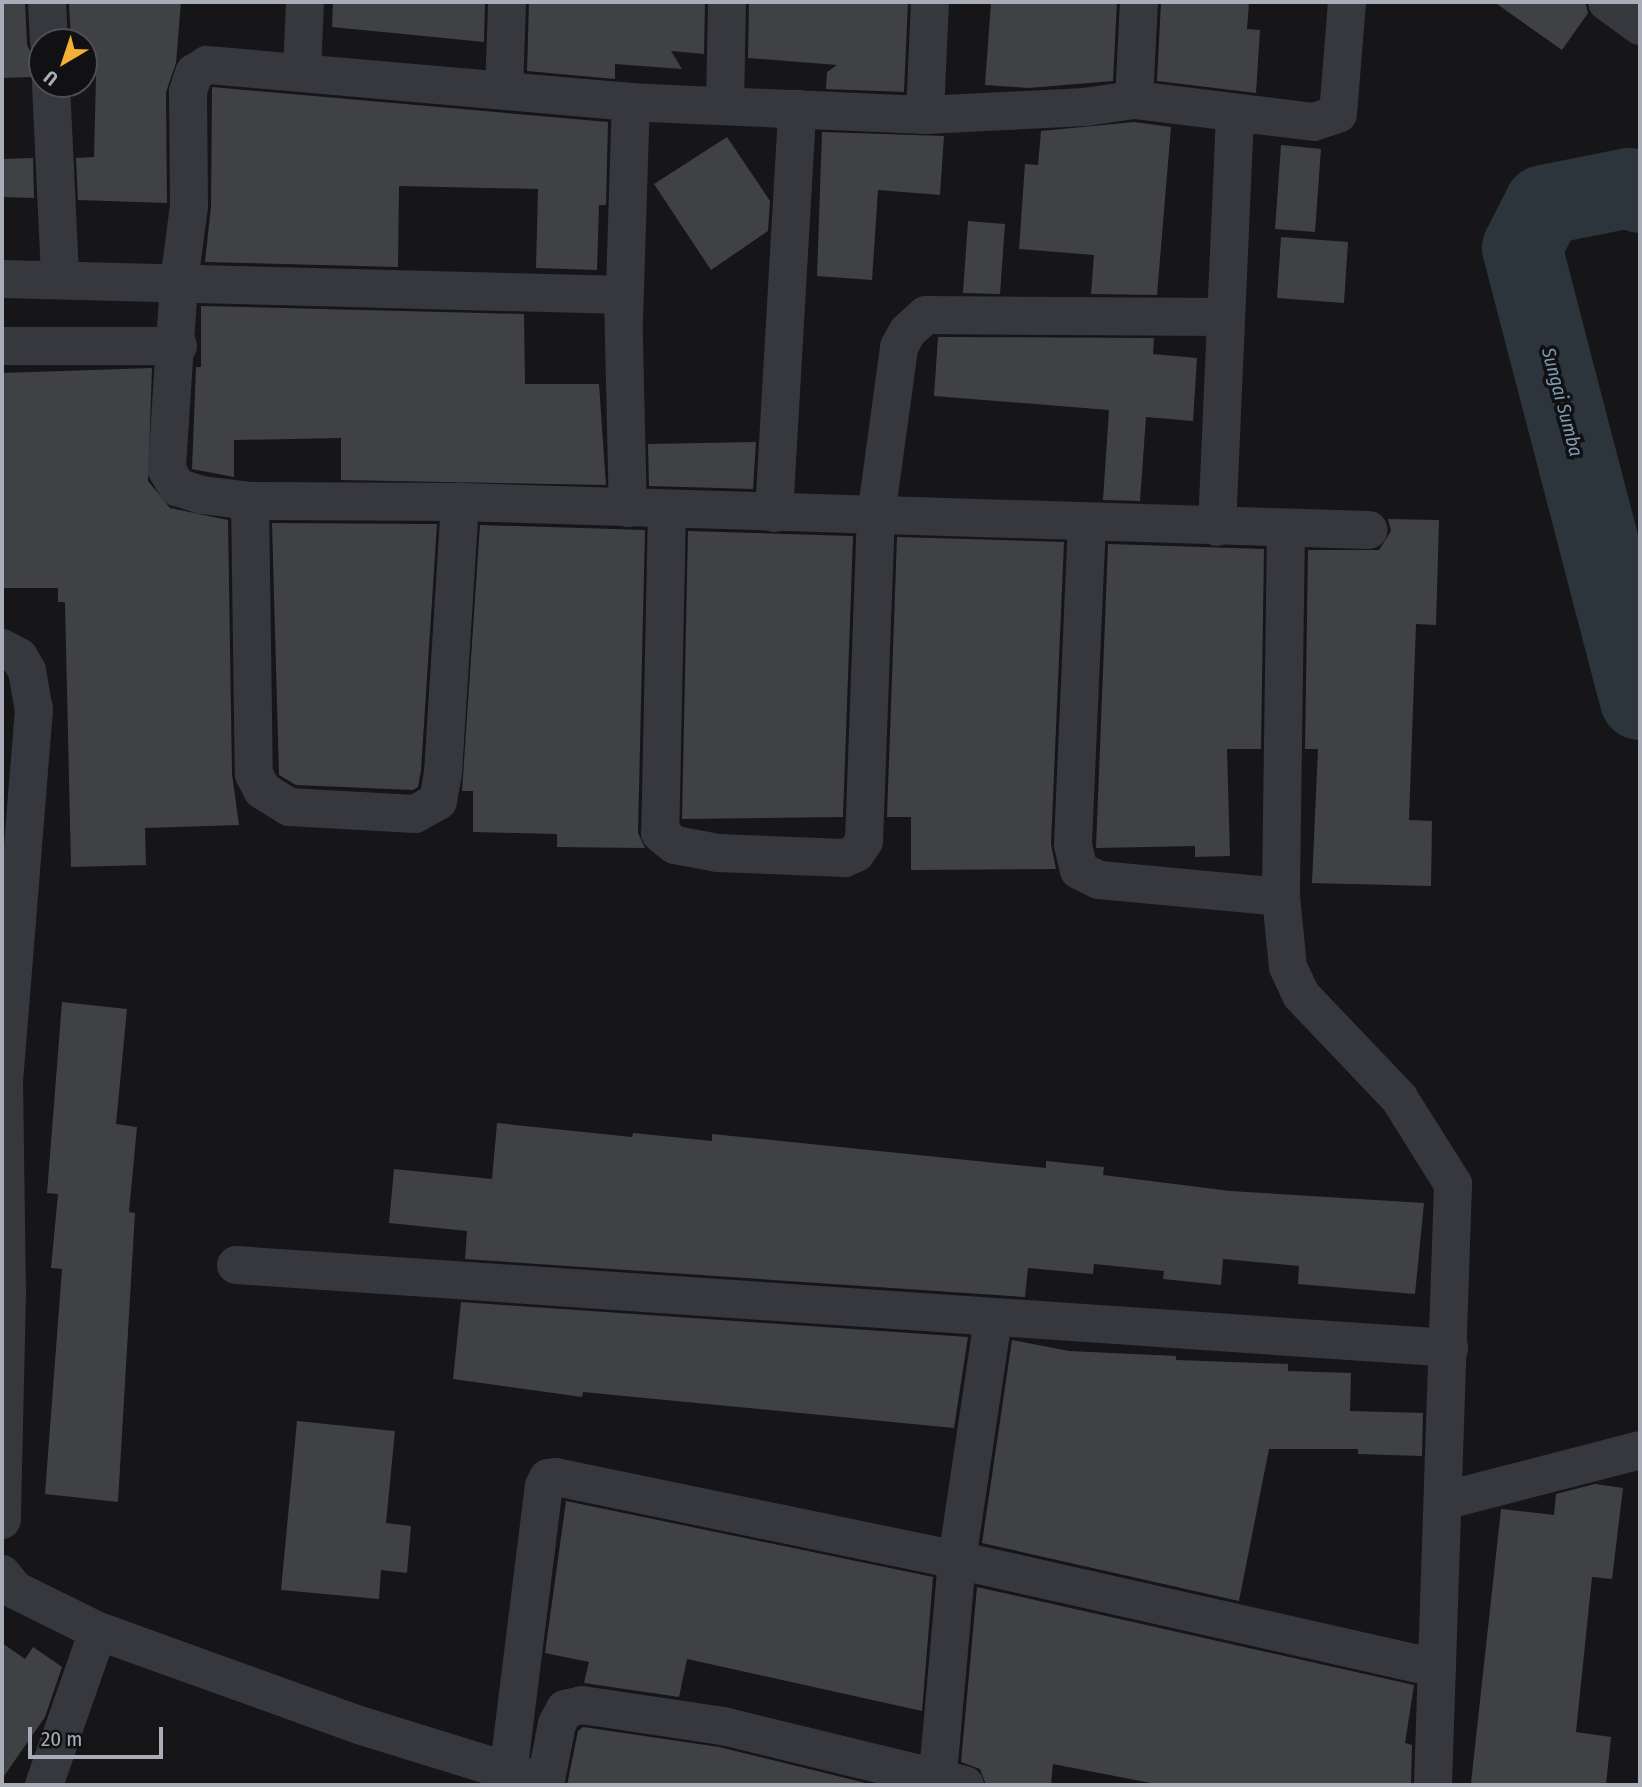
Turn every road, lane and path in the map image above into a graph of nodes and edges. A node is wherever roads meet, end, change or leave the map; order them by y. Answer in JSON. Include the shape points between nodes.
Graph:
{"nodes":[{"id":1,"x":47,"y":2,"type":"edge"},
{"id":2,"x":305,"y":2,"type":"edge"},
{"id":3,"x":507,"y":2,"type":"edge"},
{"id":4,"x":727,"y":2,"type":"edge"},
{"id":5,"x":930,"y":2,"type":"edge"},
{"id":6,"x":1139,"y":2,"type":"edge"},
{"id":7,"x":1347,"y":2,"type":"edge"},
{"id":8,"x":1608,"y":2,"type":"edge"},
{"id":9,"x":1640,"y":26,"type":"edge"},
{"id":10,"x":48,"y":28,"type":"edge"},
{"id":11,"x":302,"y":71,"type":"junction"},
{"id":12,"x":504,"y":90,"type":"junction"},
{"id":13,"x":52,"y":98,"type":"edge"},
{"id":14,"x":1134,"y":100,"type":"junction"},
{"id":15,"x":631,"y":102,"type":"junction"},
{"id":16,"x":725,"y":106,"type":"junction"},
{"id":17,"x":797,"y":109,"type":"junction"},
{"id":18,"x":925,"y":115,"type":"junction"},
{"id":19,"x":1235,"y":115,"type":"junction"},
{"id":20,"x":60,"y":278,"type":"junction"},
{"id":21,"x":2,"y":279,"type":"edge"},
{"id":22,"x":179,"y":282,"type":"junction"},
{"id":23,"x":1226,"y":317,"type":"junction"},
{"id":24,"x":624,"y":334,"type":"junction"},
{"id":25,"x":2,"y":346,"type":"edge"},
{"id":26,"x":178,"y":346,"type":"junction"},
{"id":27,"x":250,"y":501,"type":"junction"},
{"id":28,"x":460,"y":502,"type":"junction"},
{"id":29,"x":628,"y":508,"type":"junction"},
{"id":30,"x":667,"y":509,"type":"junction"},
{"id":31,"x":774,"y":513,"type":"junction"},
{"id":32,"x":876,"y":516,"type":"junction"},
{"id":33,"x":1087,"y":522,"type":"junction"},
{"id":34,"x":1217,"y":527,"type":"junction"},
{"id":35,"x":1286,"y":529,"type":"junction"},
{"id":36,"x":1369,"y":530,"type":"dead end"},
{"id":37,"x":2,"y":648,"type":"edge"},
{"id":38,"x":14,"y":845,"type":"edge"},
{"id":39,"x":1282,"y":897,"type":"junction"},
{"id":40,"x":3,"y":1079,"type":"edge"},
{"id":41,"x":236,"y":1265,"type":"dead end"},
{"id":42,"x":4,"y":1291,"type":"edge"},
{"id":43,"x":993,"y":1318,"type":"junction"},
{"id":44,"x":1449,"y":1348,"type":"junction"},
{"id":45,"x":1640,"y":1450,"type":"edge"},
{"id":46,"x":1443,"y":1501,"type":"junction"},
{"id":47,"x":2,"y":1520,"type":"edge"},
{"id":48,"x":957,"y":1560,"type":"junction"},
{"id":49,"x":2,"y":1574,"type":"edge"},
{"id":50,"x":98,"y":1631,"type":"junction"},
{"id":51,"x":1437,"y":1668,"type":"junction"},
{"id":52,"x":508,"y":1774,"type":"junction"},
{"id":53,"x":545,"y":1783,"type":"edge"},
{"id":54,"x":947,"y":1783,"type":"edge"},
{"id":55,"x":44,"y":1785,"type":"edge"},
{"id":56,"x":1433,"y":1785,"type":"edge"}],
"edges":[{"from":1,"to":10,"type":"street"},
{"from":2,"to":11,"type":"street"},
{"from":3,"to":12,"type":"street"},
{"from":4,"to":16,"type":"street"},
{"from":5,"to":18,"type":"street"},
{"from":6,"to":14,"type":"street"},
{"from":7,"to":19,"type":"street","via":[[1338,114],[1314,122]]},
{"from":8,"to":9,"type":"street"},
{"from":11,"to":12,"type":"street"},
{"from":11,"to":22,"type":"street","via":[[207,65],[194,74],[187,116],[189,206]]},
{"from":12,"to":15,"type":"street"},
{"from":13,"to":20,"type":"street"},
{"from":14,"to":18,"type":"street"},
{"from":14,"to":19,"type":"street"},
{"from":15,"to":16,"type":"street"},
{"from":15,"to":24,"type":"street"},
{"from":16,"to":17,"type":"street"},
{"from":17,"to":18,"type":"street"},
{"from":17,"to":31,"type":"street"},
{"from":19,"to":23,"type":"street"},
{"from":20,"to":21,"type":"street"},
{"from":20,"to":22,"type":"street"},
{"from":22,"to":24,"type":"street","via":[[623,295]]},
{"from":22,"to":26,"type":"street"},
{"from":23,"to":32,"type":"street","via":[[926,315],[908,331],[899,348]]},
{"from":23,"to":34,"type":"street"},
{"from":24,"to":29,"type":"street"},
{"from":25,"to":26,"type":"street"},
{"from":26,"to":27,"type":"street","via":[[167,470],[177,487]]},
{"from":27,"to":28,"type":"street"},
{"from":27,"to":28,"type":"street","via":[[254,774],[262,790],[289,807],[415,814],[438,801],[443,773]]},
{"from":28,"to":29,"type":"street"},
{"from":29,"to":30,"type":"street"},
{"from":30,"to":31,"type":"street"},
{"from":30,"to":32,"type":"street","via":[[660,833],[675,845],[790,858],[845,858],[856,853],[864,841]]},
{"from":31,"to":32,"type":"street"},
{"from":32,"to":33,"type":"street"},
{"from":33,"to":34,"type":"street"},
{"from":33,"to":39,"type":"street","via":[[1073,845],[1079,870],[1099,880]]},
{"from":34,"to":35,"type":"street"},
{"from":35,"to":36,"type":"street"},
{"from":35,"to":39,"type":"street"},
{"from":37,"to":38,"type":"street","via":[[19,657],[27,671],[34,709]]},
{"from":38,"to":40,"type":"street"},
{"from":39,"to":44,"type":"street","via":[[1288,967],[1301,995],[1399,1098],[1453,1184]]},
{"from":40,"to":42,"type":"street"},
{"from":41,"to":43,"type":"street"},
{"from":42,"to":47,"type":"street"},
{"from":43,"to":44,"type":"street"},
{"from":43,"to":48,"type":"street"},
{"from":44,"to":46,"type":"street"},
{"from":45,"to":46,"type":"street"},
{"from":46,"to":51,"type":"street"},
{"from":48,"to":51,"type":"street"},
{"from":48,"to":52,"type":"street","via":[[572,1477],[548,1478]]},
{"from":48,"to":54,"type":"street"},
{"from":49,"to":50,"type":"street","via":[[15,1590]]},
{"from":50,"to":52,"type":"street"},
{"from":50,"to":55,"type":"street"},
{"from":51,"to":56,"type":"street"},
{"from":52,"to":53,"type":"street"},
{"from":53,"to":54,"type":"street","via":[[557,1724],[565,1709],[582,1705],[723,1726]]}]}
